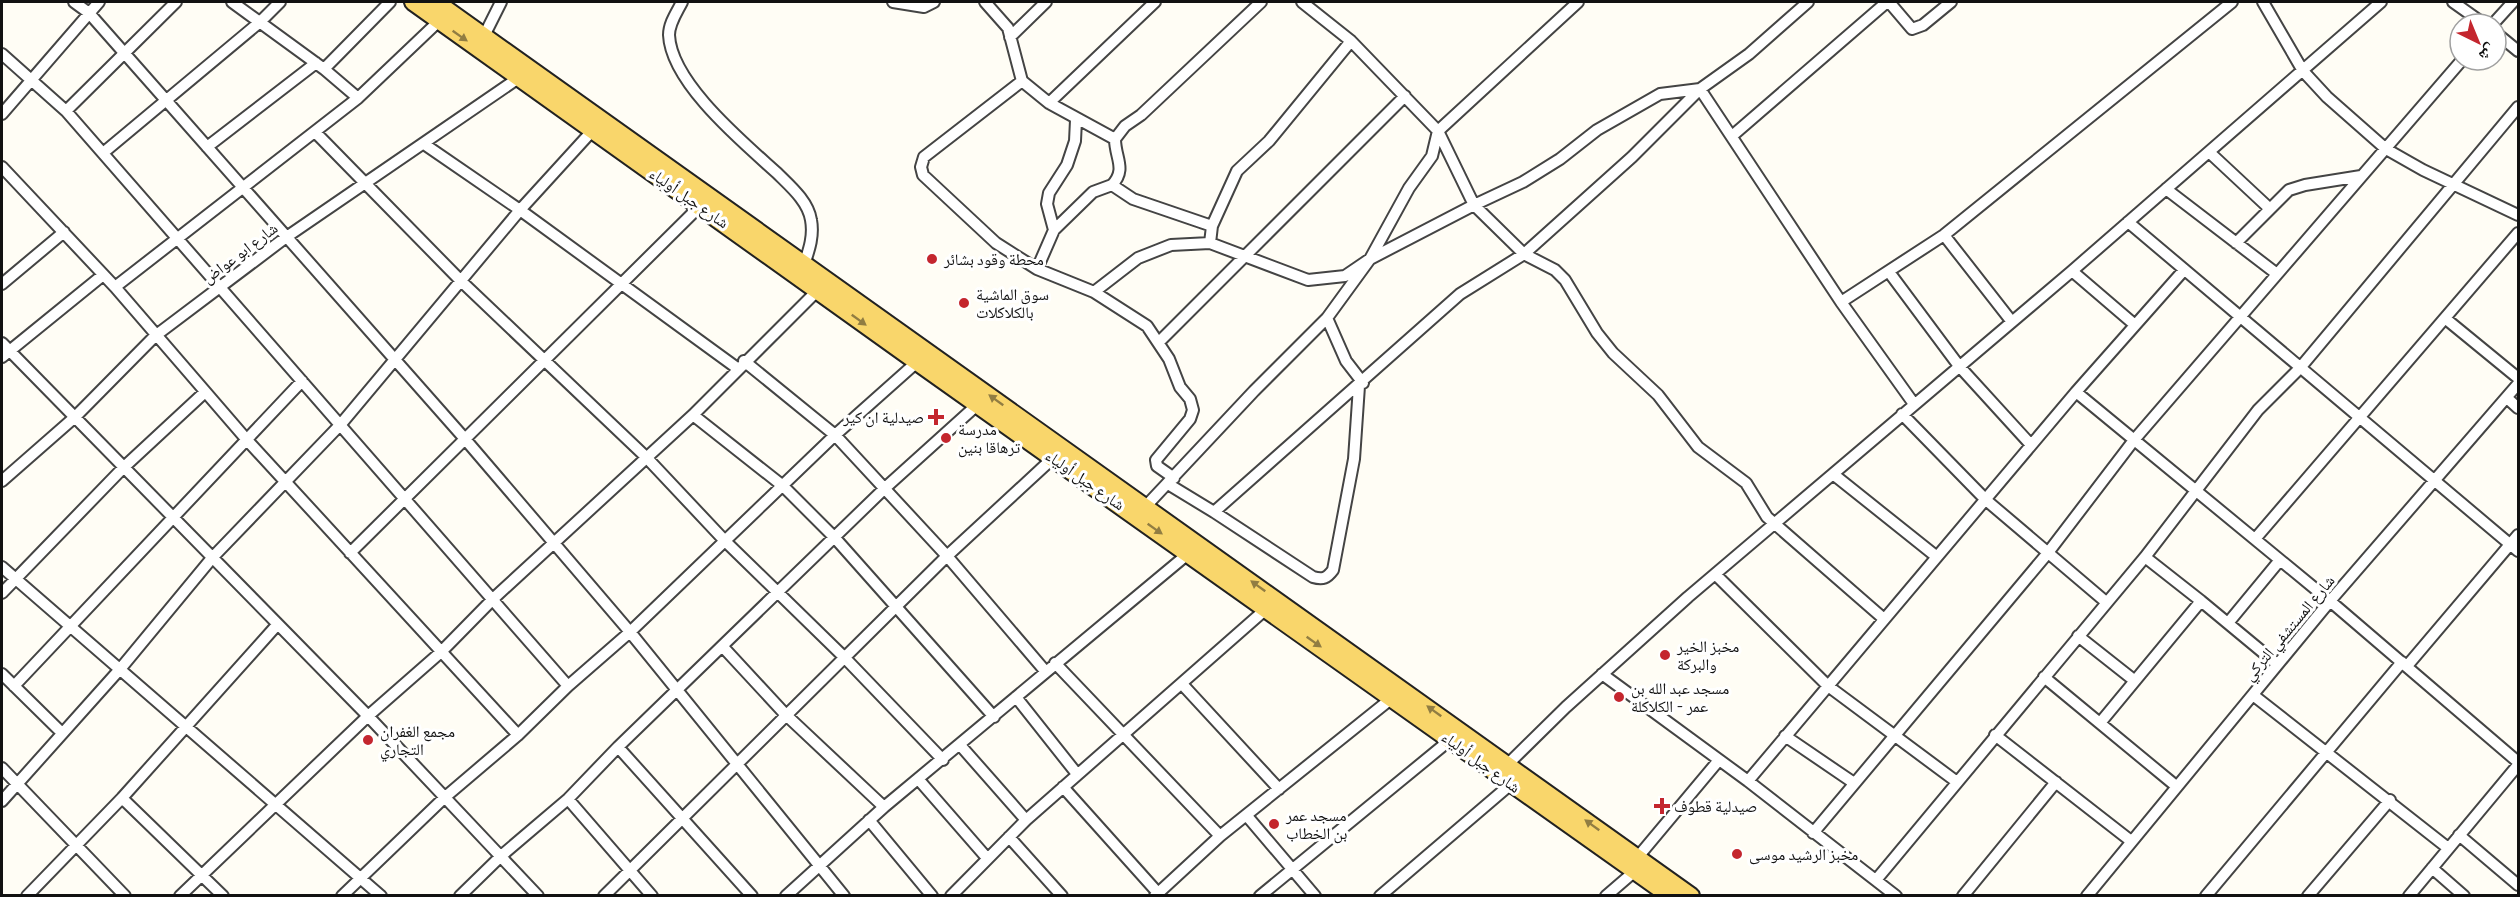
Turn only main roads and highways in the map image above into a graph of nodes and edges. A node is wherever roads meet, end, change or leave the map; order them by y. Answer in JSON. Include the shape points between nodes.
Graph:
{"nodes":[{"id":1,"x":413,"y":2,"type":"edge"},
{"id":2,"x":436,"y":2,"type":"edge"},
{"id":3,"x":1506,"y":774,"type":"junction"},
{"id":4,"x":1636,"y":864,"type":"junction"},
{"id":5,"x":1670,"y":896,"type":"edge"},
{"id":6,"x":1691,"y":896,"type":"edge"}],
"edges":[{"from":1,"to":3,"type":"main road","name":"شارع جبل أولياء","one_way":true,"via":[[1450,740]]},
{"from":3,"to":2,"type":"main road","name":"شارع جبل أولياء","one_way":true,"via":[[1146,506]]},
{"from":3,"to":4,"type":"main road","name":"شارع جبل أولياء"},
{"from":4,"to":5,"type":"main road","name":"شارع جبل أولياء"},
{"from":4,"to":6,"type":"main road","name":"شارع جبل أولياء"}]}
